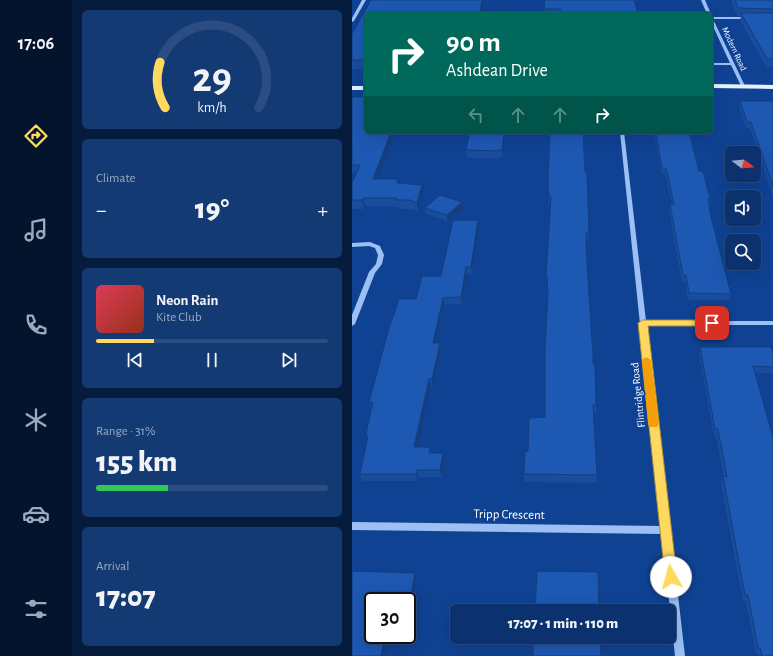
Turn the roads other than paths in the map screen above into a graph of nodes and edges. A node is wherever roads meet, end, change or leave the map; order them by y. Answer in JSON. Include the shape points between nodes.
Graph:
{"nodes":[{"id":1,"x":364,"y":0,"type":"edge"},
{"id":2,"x":703,"y":0,"type":"edge"},
{"id":3,"x":708,"y":12,"type":"edge"},
{"id":4,"x":713,"y":18,"type":"edge"},
{"id":5,"x":757,"y":18,"type":"edge"},
{"id":6,"x":352,"y":21,"type":"edge"},
{"id":7,"x":713,"y":22,"type":"edge"},
{"id":8,"x":713,"y":64,"type":"edge"},
{"id":9,"x":732,"y":64,"type":"junction"},
{"id":10,"x":713,"y":86,"type":"edge"},
{"id":11,"x":743,"y":86,"type":"junction"},
{"id":12,"x":773,"y":87,"type":"edge"},
{"id":13,"x":352,"y":88,"type":"edge"},
{"id":14,"x":364,"y":88,"type":"edge"},
{"id":15,"x":622,"y":134,"type":"edge"},
{"id":16,"x":352,"y":245,"type":"edge"},
{"id":17,"x":643,"y":323,"type":"junction"},
{"id":18,"x":773,"y":323,"type":"edge"},
{"id":19,"x":352,"y":324,"type":"edge"},
{"id":20,"x":352,"y":526,"type":"edge"},
{"id":21,"x":665,"y":530,"type":"junction"},
{"id":22,"x":680,"y":656,"type":"edge"}],
"edges":[{"from":1,"to":6,"type":"street"},
{"from":2,"to":3,"type":"street"},
{"from":4,"to":5,"type":"street"},
{"from":7,"to":9,"type":"street","name":"Modern Road"},
{"from":8,"to":9,"type":"street"},
{"from":9,"to":11,"type":"street","name":"Modern Road"},
{"from":10,"to":11,"type":"main road"},
{"from":11,"to":12,"type":"main road"},
{"from":13,"to":14,"type":"main road"},
{"from":15,"to":17,"type":"street","name":"Flintridge Road"},
{"from":16,"to":19,"type":"street","via":[[370,244],[378,247],[381,255]]},
{"from":17,"to":18,"type":"street"},
{"from":17,"to":21,"type":"street","name":"Flintridge Road"},
{"from":20,"to":21,"type":"street","name":"Tripp Crescent"},
{"from":21,"to":22,"type":"street","name":"Flintridge Road"}]}
